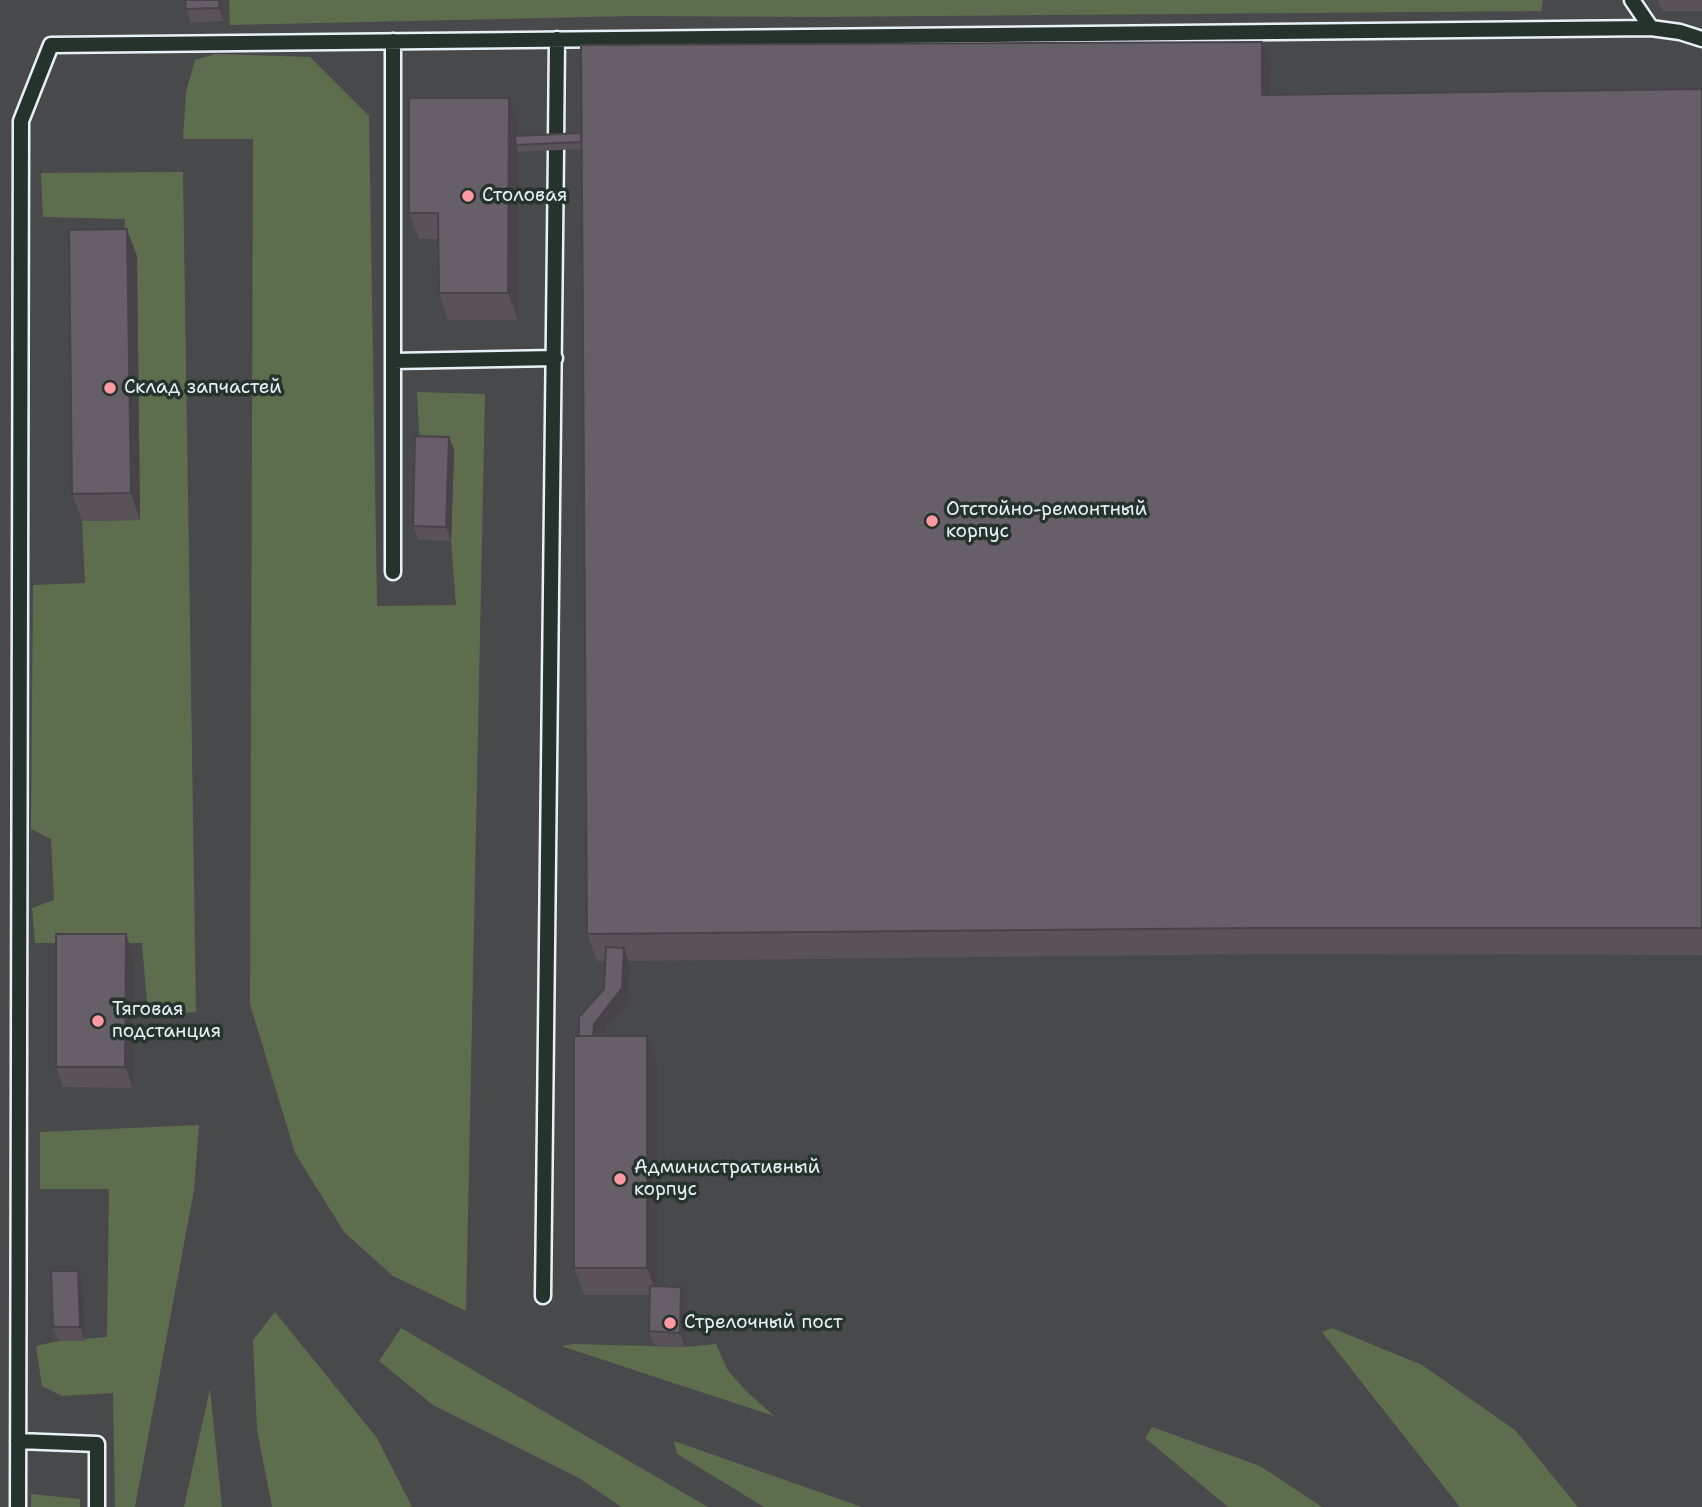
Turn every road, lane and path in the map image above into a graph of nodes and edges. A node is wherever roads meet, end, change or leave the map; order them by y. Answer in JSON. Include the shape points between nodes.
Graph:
{"nodes":[{"id":1,"x":1632,"y":0,"type":"edge"},
{"id":2,"x":1651,"y":28,"type":"junction"},
{"id":3,"x":1702,"y":39,"type":"edge"},
{"id":4,"x":557,"y":40,"type":"junction"},
{"id":5,"x":393,"y":41,"type":"junction"},
{"id":6,"x":555,"y":358,"type":"junction"},
{"id":7,"x":393,"y":361,"type":"junction"},
{"id":8,"x":393,"y":572,"type":"dead end"},
{"id":9,"x":543,"y":1296,"type":"dead end"},
{"id":10,"x":18,"y":1441,"type":"junction"},
{"id":11,"x":18,"y":1507,"type":"edge"},
{"id":12,"x":97,"y":1507,"type":"edge"}],
"edges":[{"from":1,"to":2,"type":"lane"},
{"from":2,"to":3,"type":"lane"},
{"from":2,"to":4,"type":"lane"},
{"from":4,"to":5,"type":"lane"},
{"from":4,"to":6,"type":"lane"},
{"from":5,"to":7,"type":"lane"},
{"from":5,"to":10,"type":"lane","via":[[51,45],[21,121]]},
{"from":6,"to":7,"type":"lane"},
{"from":6,"to":9,"type":"lane"},
{"from":7,"to":8,"type":"lane"},
{"from":10,"to":11,"type":"lane"},
{"from":10,"to":12,"type":"lane","via":[[97,1444]]}]}
